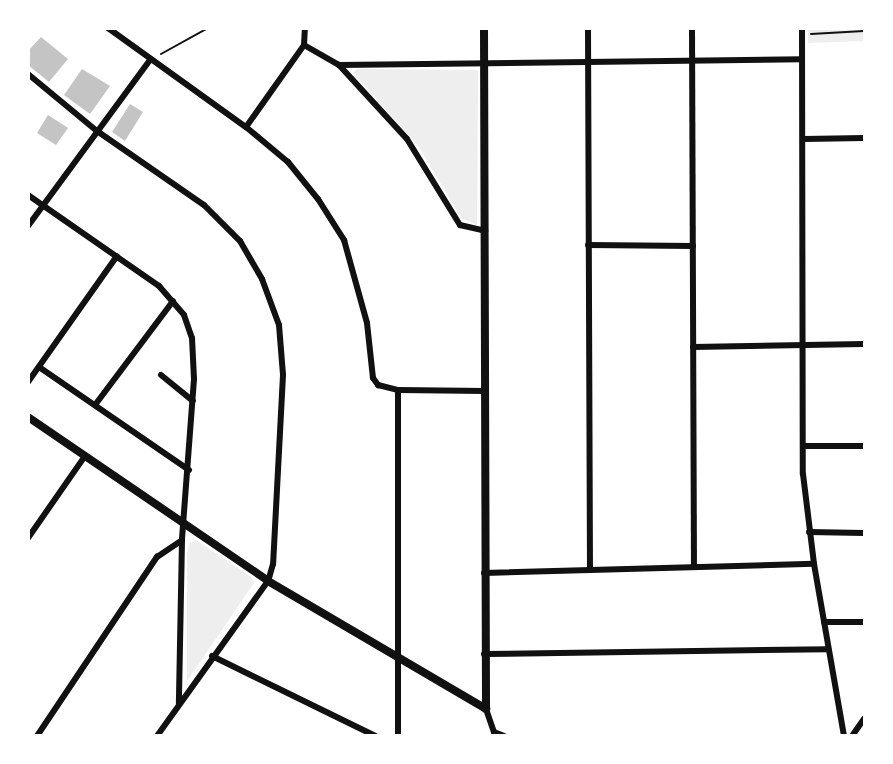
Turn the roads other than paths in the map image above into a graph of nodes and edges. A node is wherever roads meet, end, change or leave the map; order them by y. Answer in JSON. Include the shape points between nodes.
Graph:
{"nodes":[{"id":1,"x":108,"y":28,"type":"edge"},
{"id":2,"x":305,"y":28,"type":"edge"},
{"id":3,"x":484,"y":28,"type":"edge"},
{"id":4,"x":588,"y":28,"type":"edge"},
{"id":5,"x":692,"y":28,"type":"edge"},
{"id":6,"x":802,"y":32,"type":"edge"},
{"id":7,"x":304,"y":45,"type":"junction"},
{"id":8,"x":802,"y":59,"type":"junction"},
{"id":9,"x":150,"y":60,"type":"junction"},
{"id":10,"x":692,"y":60,"type":"junction"},
{"id":11,"x":589,"y":61,"type":"junction"},
{"id":12,"x":484,"y":63,"type":"junction"},
{"id":13,"x":339,"y":65,"type":"junction"},
{"id":14,"x":28,"y":74,"type":"edge"},
{"id":15,"x":246,"y":127,"type":"junction"},
{"id":16,"x":98,"y":131,"type":"junction"},
{"id":17,"x":864,"y":138,"type":"edge"},
{"id":18,"x":804,"y":139,"type":"junction"},
{"id":19,"x":28,"y":195,"type":"edge"},
{"id":20,"x":43,"y":204,"type":"junction"},
{"id":21,"x":28,"y":226,"type":"edge"},
{"id":22,"x":485,"y":231,"type":"junction"},
{"id":23,"x":588,"y":245,"type":"junction"},
{"id":24,"x":693,"y":246,"type":"junction"},
{"id":25,"x":117,"y":256,"type":"junction"},
{"id":26,"x":173,"y":300,"type":"junction"},
{"id":27,"x":864,"y":344,"type":"edge"},
{"id":28,"x":805,"y":345,"type":"junction"},
{"id":29,"x":693,"y":347,"type":"junction"},
{"id":30,"x":39,"y":367,"type":"junction"},
{"id":31,"x":161,"y":375,"type":"dead end"},
{"id":32,"x":28,"y":382,"type":"edge"},
{"id":33,"x":398,"y":390,"type":"junction"},
{"id":34,"x":485,"y":391,"type":"junction"},
{"id":35,"x":193,"y":401,"type":"junction"},
{"id":36,"x":96,"y":405,"type":"junction"},
{"id":37,"x":28,"y":417,"type":"edge"},
{"id":38,"x":803,"y":446,"type":"junction"},
{"id":39,"x":864,"y":446,"type":"edge"},
{"id":40,"x":86,"y":456,"type":"junction"},
{"id":41,"x":189,"y":470,"type":"junction"},
{"id":42,"x":186,"y":523,"type":"junction"},
{"id":43,"x":809,"y":532,"type":"junction"},
{"id":44,"x":864,"y":533,"type":"edge"},
{"id":45,"x":28,"y":538,"type":"edge"},
{"id":46,"x":182,"y":540,"type":"junction"},
{"id":47,"x":814,"y":564,"type":"junction"},
{"id":48,"x":694,"y":565,"type":"junction"},
{"id":49,"x":590,"y":569,"type":"junction"},
{"id":50,"x":484,"y":573,"type":"junction"},
{"id":51,"x":268,"y":581,"type":"junction"},
{"id":52,"x":824,"y":622,"type":"junction"},
{"id":53,"x":864,"y":622,"type":"edge"},
{"id":54,"x":828,"y":649,"type":"junction"},
{"id":55,"x":484,"y":654,"type":"junction"},
{"id":56,"x":212,"y":656,"type":"junction"},
{"id":57,"x":399,"y":661,"type":"junction"},
{"id":58,"x":178,"y":704,"type":"junction"},
{"id":59,"x":486,"y":709,"type":"junction"},
{"id":60,"x":864,"y":719,"type":"edge"},
{"id":61,"x":494,"y":734,"type":"edge"},
{"id":62,"x":37,"y":735,"type":"edge"},
{"id":63,"x":158,"y":735,"type":"edge"},
{"id":64,"x":375,"y":735,"type":"edge"},
{"id":65,"x":398,"y":735,"type":"edge"},
{"id":66,"x":504,"y":735,"type":"edge"},
{"id":67,"x":844,"y":735,"type":"edge"},
{"id":68,"x":852,"y":735,"type":"edge"}],
"edges":[{"from":1,"to":9,"type":"street"},
{"from":2,"to":7,"type":"street"},
{"from":3,"to":12,"type":"street"},
{"from":4,"to":11,"type":"street"},
{"from":5,"to":10,"type":"street"},
{"from":6,"to":8,"type":"street"},
{"from":7,"to":13,"type":"street"},
{"from":7,"to":15,"type":"street"},
{"from":8,"to":10,"type":"street"},
{"from":8,"to":18,"type":"street"},
{"from":9,"to":15,"type":"street"},
{"from":9,"to":16,"type":"street"},
{"from":10,"to":11,"type":"street"},
{"from":10,"to":24,"type":"street"},
{"from":11,"to":12,"type":"street"},
{"from":11,"to":23,"type":"street"},
{"from":12,"to":13,"type":"street"},
{"from":12,"to":22,"type":"street"},
{"from":13,"to":22,"type":"street","via":[[407,139],[460,225]]},
{"from":14,"to":16,"type":"street"},
{"from":15,"to":33,"type":"street","via":[[288,162],[344,240],[367,323],[373,378],[378,385]]},
{"from":16,"to":20,"type":"street"},
{"from":16,"to":51,"type":"street","via":[[204,205],[240,242],[262,279],[279,325],[283,375],[276,550]]},
{"from":17,"to":18,"type":"street"},
{"from":18,"to":28,"type":"street"},
{"from":19,"to":20,"type":"street"},
{"from":20,"to":21,"type":"street"},
{"from":20,"to":25,"type":"street"},
{"from":22,"to":34,"type":"street"},
{"from":23,"to":24,"type":"street"},
{"from":23,"to":49,"type":"street"},
{"from":24,"to":29,"type":"street"},
{"from":25,"to":26,"type":"street"},
{"from":25,"to":30,"type":"street"},
{"from":26,"to":35,"type":"street","via":[[192,338]]},
{"from":26,"to":36,"type":"street"},
{"from":27,"to":28,"type":"street"},
{"from":28,"to":29,"type":"street"},
{"from":28,"to":38,"type":"street"},
{"from":29,"to":48,"type":"street"},
{"from":30,"to":32,"type":"street"},
{"from":30,"to":36,"type":"street"},
{"from":31,"to":35,"type":"street"},
{"from":33,"to":34,"type":"street"},
{"from":33,"to":57,"type":"street"},
{"from":34,"to":50,"type":"street"},
{"from":35,"to":41,"type":"street"},
{"from":36,"to":41,"type":"street"},
{"from":37,"to":40,"type":"street"},
{"from":38,"to":39,"type":"street"},
{"from":38,"to":43,"type":"street"},
{"from":40,"to":42,"type":"street"},
{"from":40,"to":45,"type":"street"},
{"from":41,"to":42,"type":"street"},
{"from":42,"to":46,"type":"street"},
{"from":42,"to":51,"type":"street"},
{"from":43,"to":44,"type":"street"},
{"from":43,"to":47,"type":"street"},
{"from":46,"to":58,"type":"street"},
{"from":46,"to":62,"type":"street","via":[[157,556]]},
{"from":47,"to":48,"type":"street"},
{"from":47,"to":52,"type":"street"},
{"from":48,"to":49,"type":"street"},
{"from":49,"to":50,"type":"street"},
{"from":50,"to":55,"type":"street"},
{"from":51,"to":56,"type":"street"},
{"from":51,"to":57,"type":"street"},
{"from":52,"to":53,"type":"street"},
{"from":52,"to":54,"type":"street"},
{"from":54,"to":55,"type":"street"},
{"from":54,"to":67,"type":"street"},
{"from":55,"to":59,"type":"street"},
{"from":56,"to":58,"type":"street"},
{"from":56,"to":64,"type":"street"},
{"from":57,"to":59,"type":"street"},
{"from":57,"to":65,"type":"street"},
{"from":58,"to":63,"type":"street"},
{"from":59,"to":61,"type":"street"},
{"from":60,"to":68,"type":"street"},
{"from":61,"to":66,"type":"street"}]}
